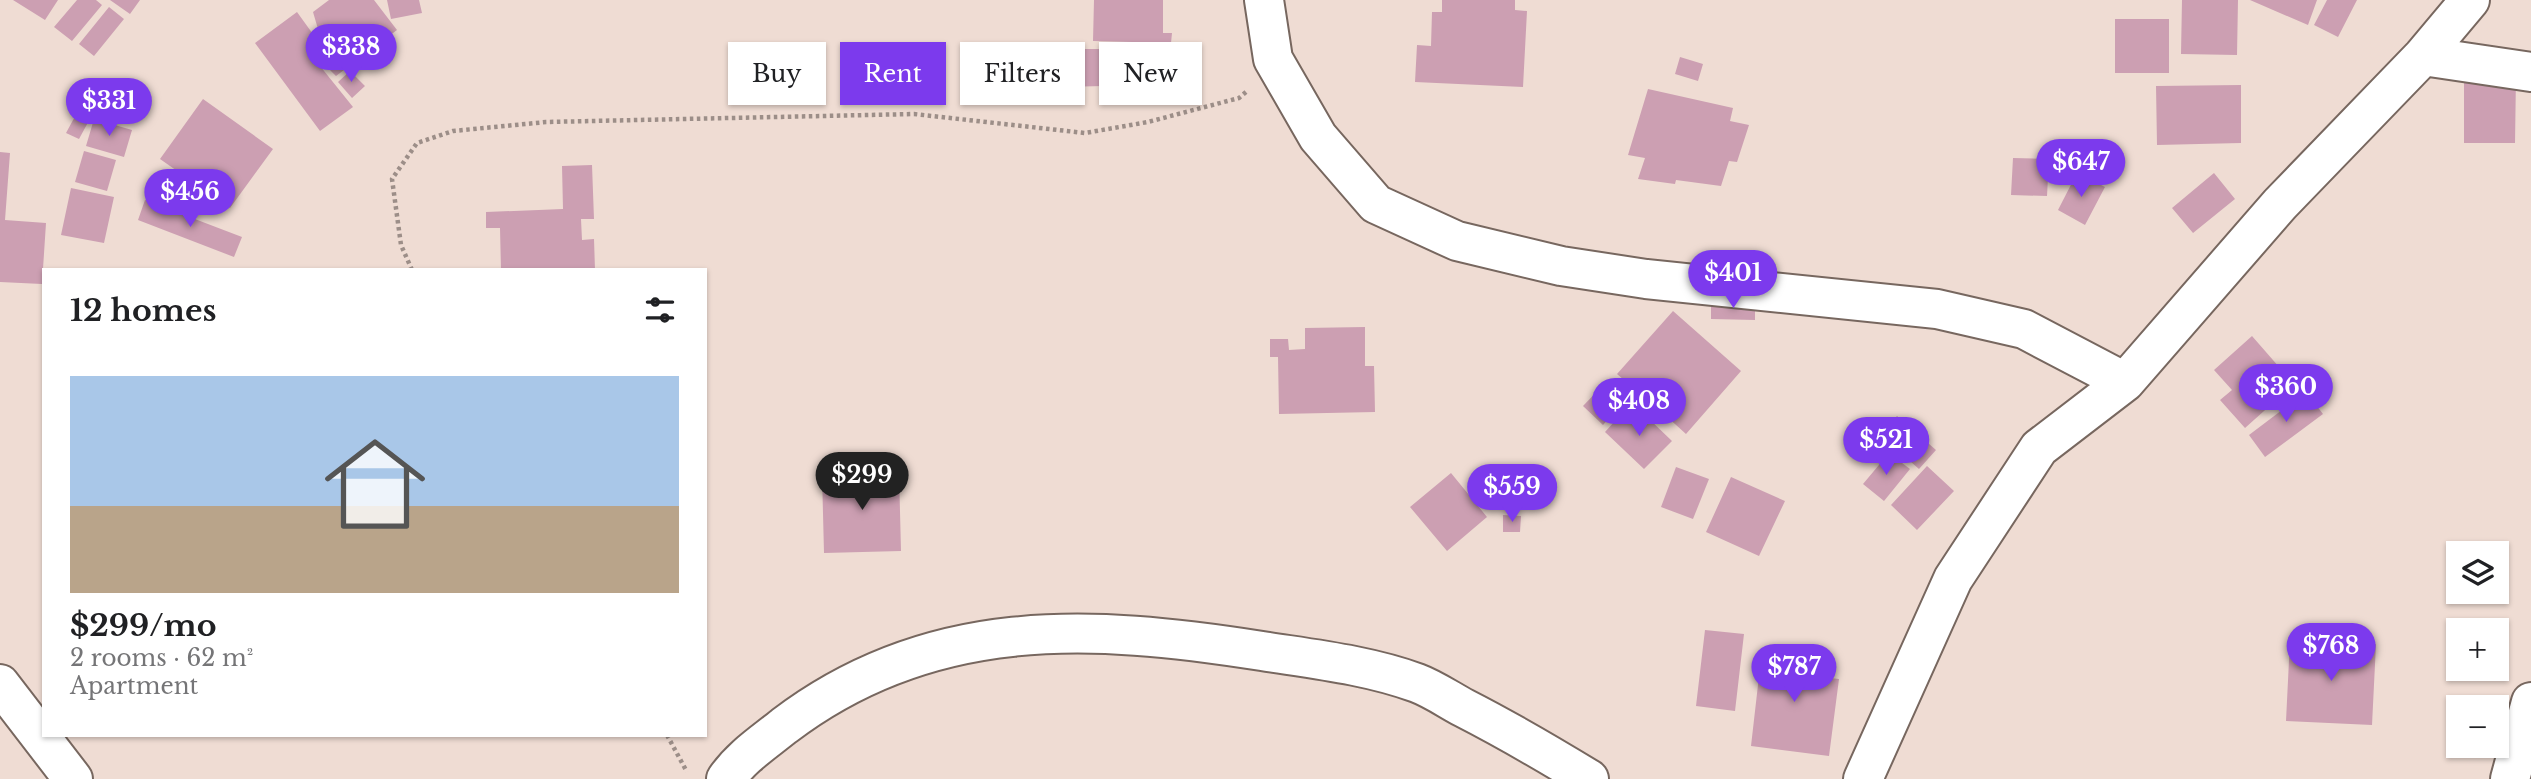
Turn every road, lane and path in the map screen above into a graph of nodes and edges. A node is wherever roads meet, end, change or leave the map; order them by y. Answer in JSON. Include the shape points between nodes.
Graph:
{"nodes":[{"id":1,"x":1264,"y":0,"type":"edge"},
{"id":2,"x":2470,"y":0,"type":"edge"},
{"id":3,"x":2423,"y":56,"type":"junction"},
{"id":4,"x":1273,"y":59,"type":"junction"},
{"id":5,"x":2531,"y":72,"type":"edge"},
{"id":6,"x":411,"y":268,"type":"edge"},
{"id":7,"x":2124,"y":382,"type":"junction"},
{"id":8,"x":0,"y":684,"type":"edge"},
{"id":9,"x":2531,"y":702,"type":"edge"},
{"id":10,"x":668,"y":737,"type":"edge"},
{"id":11,"x":73,"y":779,"type":"edge"},
{"id":12,"x":690,"y":779,"type":"edge"},
{"id":13,"x":726,"y":779,"type":"edge"},
{"id":14,"x":1588,"y":779,"type":"edge"},
{"id":15,"x":1863,"y":779,"type":"edge"},
{"id":16,"x":2510,"y":779,"type":"edge"}],
"edges":[{"from":1,"to":4,"type":"street"},
{"from":2,"to":3,"type":"street"},
{"from":3,"to":5,"type":"street"},
{"from":3,"to":7,"type":"street","via":[[2280,204]]},
{"from":4,"to":6,"type":"path","via":[[1261,80],[1239,98],[1086,133],[914,114],[546,122],[453,131],[417,143],[392,179],[401,245]]},
{"from":4,"to":7,"type":"street","via":[[1318,137],[1376,204],[1457,241],[1561,266],[1646,279],[1937,309],[2024,329]]},
{"from":7,"to":15,"type":"street","via":[[2039,448],[1967,557],[1947,591]]},
{"from":8,"to":11,"type":"street"},
{"from":9,"to":16,"type":"street"},
{"from":10,"to":12,"type":"path"},
{"from":13,"to":14,"type":"street","via":[[737,763],[797,716],[857,681],[938,649],[1015,634],[1218,644],[1334,662],[1418,683]]}]}
